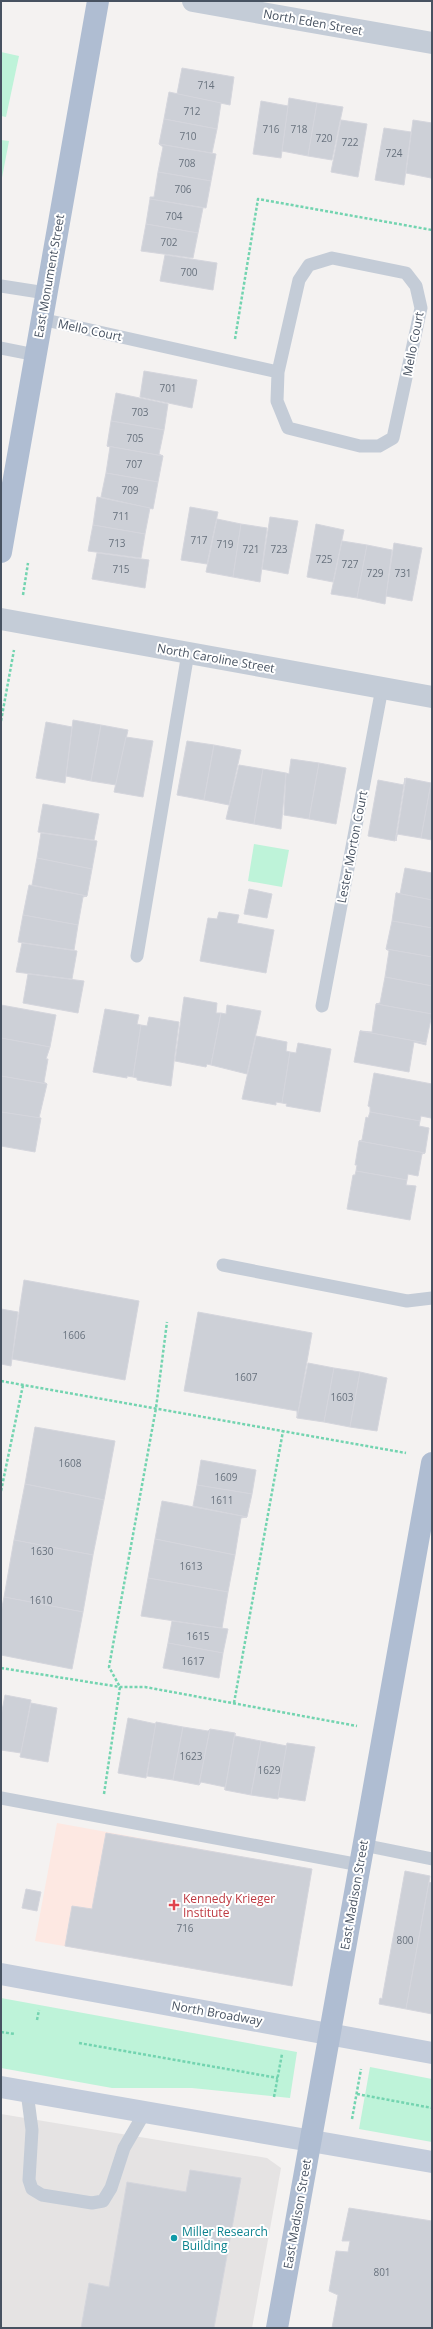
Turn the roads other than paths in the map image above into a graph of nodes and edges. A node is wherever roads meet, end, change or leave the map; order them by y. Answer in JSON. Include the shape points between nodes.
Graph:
{"nodes":[{"id":1,"x":98,"y":1,"type":"edge"},
{"id":2,"x":193,"y":1,"type":"edge"},
{"id":3,"x":432,"y":43,"type":"edge"},
{"id":4,"x":1,"y":286,"type":"edge"},
{"id":5,"x":46,"y":293,"type":"junction"},
{"id":6,"x":41,"y":319,"type":"junction"},
{"id":7,"x":1,"y":348,"type":"edge"},
{"id":8,"x":36,"y":355,"type":"junction"},
{"id":9,"x":278,"y":372,"type":"junction"},
{"id":10,"x":1,"y":552,"type":"edge"},
{"id":11,"x":1,"y":619,"type":"edge"},
{"id":12,"x":188,"y":653,"type":"junction"},
{"id":13,"x":382,"y":688,"type":"junction"},
{"id":14,"x":432,"y":697,"type":"edge"},
{"id":15,"x":137,"y":956,"type":"dead end"},
{"id":16,"x":322,"y":1006,"type":"dead end"},
{"id":17,"x":223,"y":1265,"type":"dead end"},
{"id":18,"x":432,"y":1298,"type":"edge"},
{"id":19,"x":432,"y":1463,"type":"edge"},
{"id":20,"x":1,"y":1798,"type":"edge"},
{"id":21,"x":362,"y":1855,"type":"junction"},
{"id":22,"x":432,"y":1859,"type":"edge"},
{"id":23,"x":1,"y":1974,"type":"edge"},
{"id":24,"x":330,"y":2034,"type":"junction"},
{"id":25,"x":432,"y":2053,"type":"edge"},
{"id":26,"x":1,"y":2087,"type":"edge"},
{"id":27,"x":27,"y":2092,"type":"junction"},
{"id":28,"x":145,"y":2112,"type":"junction"},
{"id":29,"x":311,"y":2140,"type":"junction"},
{"id":30,"x":432,"y":2162,"type":"edge"},
{"id":31,"x":276,"y":2328,"type":"edge"}],
"edges":[{"from":1,"to":5,"type":"main road","name":"East Monument Street"},
{"from":2,"to":3,"type":"street","name":"North Eden Street"},
{"from":4,"to":5,"type":"lane"},
{"from":5,"to":6,"type":"main road","name":"East Monument Street"},
{"from":6,"to":8,"type":"main road","name":"East Monument Street"},
{"from":6,"to":9,"type":"lane","name":"Mello Court"},
{"from":7,"to":8,"type":"lane"},
{"from":8,"to":10,"type":"main road","name":"East Monument Street"},
{"from":9,"to":9,"type":"lane","name":"Mello Court","via":[[277,401],[288,428],[360,446],[379,446],[394,438],[421,308],[416,286],[406,273],[332,258],[309,265],[299,280]]},
{"from":11,"to":12,"type":"street","name":"North Caroline Street"},
{"from":12,"to":13,"type":"street","name":"North Caroline Street"},
{"from":12,"to":15,"type":"lane"},
{"from":13,"to":14,"type":"street","name":"North Caroline Street"},
{"from":13,"to":16,"type":"lane","name":"Lester Morton Court"},
{"from":17,"to":18,"type":"lane","via":[[408,1301]]},
{"from":19,"to":21,"type":"main road","name":"East Madison Street"},
{"from":20,"to":21,"type":"lane","via":[[101,1817]]},
{"from":21,"to":22,"type":"lane"},
{"from":21,"to":24,"type":"main road","name":"East Madison Street"},
{"from":23,"to":24,"type":"main road","name":"North Broadway"},
{"from":24,"to":25,"type":"main road","name":"North Broadway"},
{"from":24,"to":29,"type":"main road","name":"East Madison Street"},
{"from":26,"to":27,"type":"main road"},
{"from":27,"to":28,"type":"main road"},
{"from":27,"to":28,"type":"lane","via":[[32,2130],[29,2180],[32,2189],[42,2195],[92,2203],[103,2201],[111,2188],[124,2148]]},
{"from":28,"to":29,"type":"main road"},
{"from":29,"to":30,"type":"main road"},
{"from":29,"to":31,"type":"main road","name":"East Madison Street"}]}
